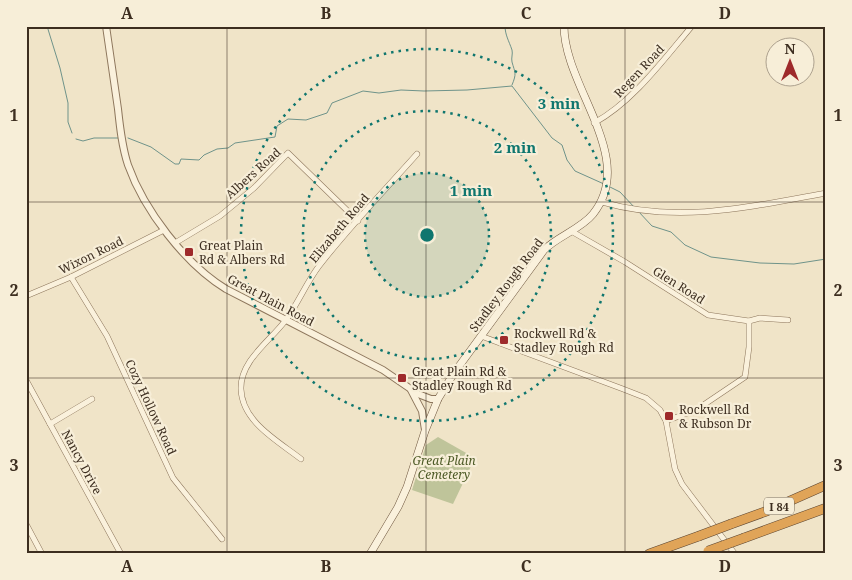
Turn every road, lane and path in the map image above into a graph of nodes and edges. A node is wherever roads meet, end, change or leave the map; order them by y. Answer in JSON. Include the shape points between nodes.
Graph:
{"nodes":[{"id":1,"x":106,"y":26,"type":"edge"},
{"id":2,"x":564,"y":26,"type":"edge"},
{"id":3,"x":692,"y":26,"type":"edge"},
{"id":4,"x":594,"y":123,"type":"junction"},
{"id":5,"x":417,"y":154,"type":"dead end"},
{"id":6,"x":826,"y":193,"type":"edge"},
{"id":7,"x":602,"y":202,"type":"junction"},
{"id":8,"x":358,"y":221,"type":"junction"},
{"id":9,"x":164,"y":230,"type":"junction"},
{"id":10,"x":570,"y":230,"type":"junction"},
{"id":11,"x":174,"y":243,"type":"junction"},
{"id":12,"x":71,"y":277,"type":"junction"},
{"id":13,"x":26,"y":296,"type":"edge"},
{"id":14,"x":788,"y":320,"type":"dead end"},
{"id":15,"x":285,"y":321,"type":"junction"},
{"id":16,"x":748,"y":322,"type":"junction"},
{"id":17,"x":481,"y":336,"type":"junction"},
{"id":18,"x":26,"y":380,"type":"edge"},
{"id":19,"x":411,"y":389,"type":"junction"},
{"id":20,"x":92,"y":399,"type":"dead end"},
{"id":21,"x":438,"y":399,"type":"junction"},
{"id":22,"x":666,"y":421,"type":"junction"},
{"id":23,"x":50,"y":424,"type":"junction"},
{"id":24,"x":425,"y":431,"type":"junction"},
{"id":25,"x":300,"y":459,"type":"dead end"},
{"id":26,"x":826,"y":485,"type":"edge"},
{"id":27,"x":826,"y":508,"type":"edge"},
{"id":28,"x":826,"y":514,"type":"edge"},
{"id":29,"x":26,"y":524,"type":"edge"},
{"id":30,"x":746,"y":538,"type":"junction"},
{"id":31,"x":222,"y":539,"type":"dead end"},
{"id":32,"x":704,"y":552,"type":"edge"},
{"id":33,"x":42,"y":554,"type":"edge"},
{"id":34,"x":120,"y":554,"type":"edge"},
{"id":35,"x":370,"y":554,"type":"edge"},
{"id":36,"x":649,"y":554,"type":"edge"},
{"id":37,"x":735,"y":554,"type":"edge"}],
"edges":[{"from":1,"to":9,"type":"street","name":"Great Plain Road","via":[[128,165]]},
{"from":2,"to":4,"type":"main road","name":"Stadley Rough Road","via":[[570,61]]},
{"from":3,"to":4,"type":"street","name":"Regen Road","via":[[624,103]]},
{"from":4,"to":7,"type":"main road","name":"Stadley Rough Road","via":[[606,157],[607,185]]},
{"from":5,"to":8,"type":"street","name":"Elizabeth Road"},
{"from":6,"to":7,"type":"street","via":[[730,210],[668,214]]},
{"from":7,"to":10,"type":"main road","name":"Stadley Rough Road","via":[[591,216]]},
{"from":8,"to":11,"type":"street","name":"Albers Road","via":[[288,153],[254,188],[220,216]]},
{"from":8,"to":15,"type":"street","name":"Elizabeth Road","via":[[318,267]]},
{"from":9,"to":11,"type":"street","name":"Great Plain Road"},
{"from":9,"to":12,"type":"street","name":"Wixon Road"},
{"from":10,"to":16,"type":"street","name":"Glen Road","via":[[708,315]]},
{"from":10,"to":17,"type":"main road","name":"Stadley Rough Road","via":[[544,250]]},
{"from":11,"to":15,"type":"street","name":"Great Plain Road","via":[[217,284]]},
{"from":12,"to":13,"type":"street","name":"Wixon Road"},
{"from":12,"to":31,"type":"street","name":"Cozy Hollow Road","via":[[107,336],[173,478]]},
{"from":14,"to":16,"type":"street","name":"Glen Road","via":[[760,318]]},
{"from":15,"to":19,"type":"street","name":"Great Plain Road","via":[[383,370]]},
{"from":15,"to":25,"type":"street","name":"Elizabeth Road","via":[[248,364],[241,388],[245,407],[255,422]]},
{"from":16,"to":22,"type":"street","via":[[750,347],[745,377],[696,410]]},
{"from":17,"to":21,"type":"main road","name":"Stadley Rough Road"},
{"from":17,"to":22,"type":"street","via":[[646,398],[660,410]]},
{"from":18,"to":23,"type":"street","name":"Nancy Drive"},
{"from":19,"to":21,"type":"street","name":"Great Plain Road"},
{"from":19,"to":24,"type":"street","name":"Great Plain Road","via":[[422,411]]},
{"from":20,"to":23,"type":"street"},
{"from":21,"to":24,"type":"main road","name":"Great Plain Road"},
{"from":22,"to":37,"type":"street","via":[[675,468],[682,484]]},
{"from":23,"to":34,"type":"street","name":"Nancy Drive"},
{"from":24,"to":35,"type":"main road","name":"Great Plain Road","via":[[408,487]]},
{"from":26,"to":36,"type":"highway","number":"I 84","bridge":true,"via":[[767,511]]},
{"from":27,"to":30,"type":"highway"},
{"from":28,"to":30,"type":"highway","number":"I 84"},
{"from":29,"to":33,"type":"street"},
{"from":30,"to":32,"type":"highway","number":"I 84","bridge":true}]}
